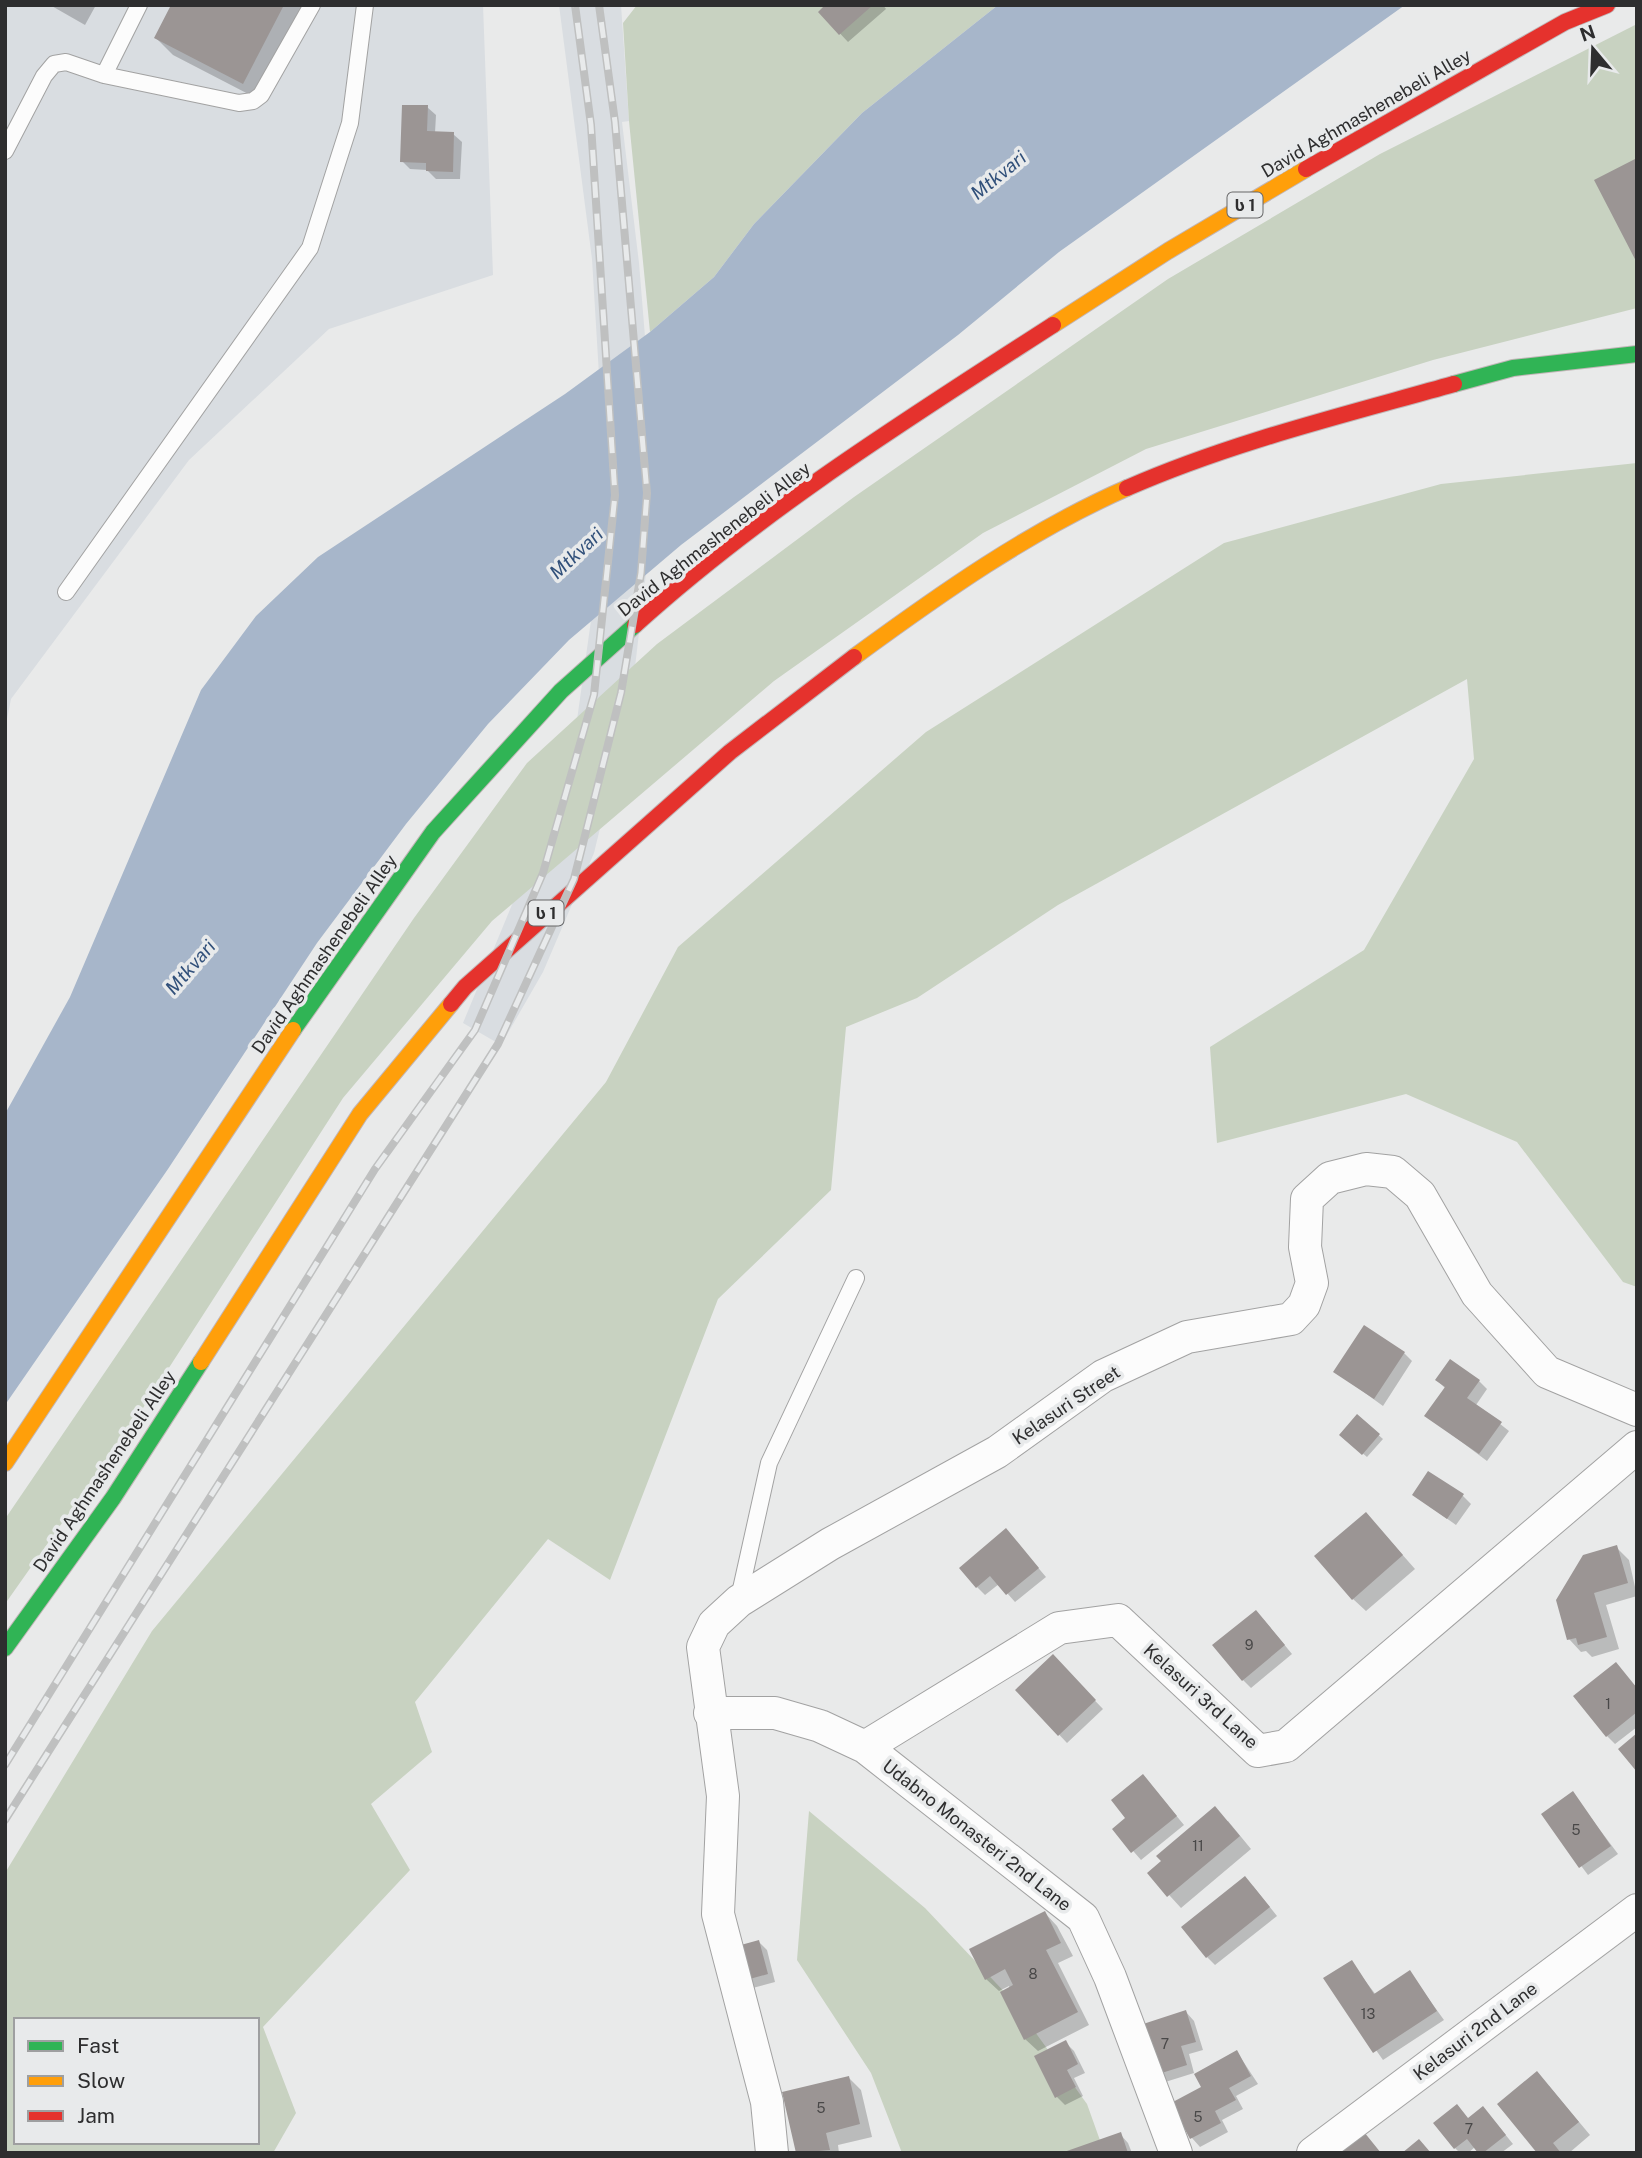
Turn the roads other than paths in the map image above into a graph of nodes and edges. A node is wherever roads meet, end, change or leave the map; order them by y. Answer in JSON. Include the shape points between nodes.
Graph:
{"nodes":[{"id":1,"x":139,"y":5,"type":"edge"},
{"id":2,"x":312,"y":5,"type":"edge"},
{"id":3,"x":365,"y":5,"type":"edge"},
{"id":4,"x":1607,"y":5,"type":"edge"},
{"id":5,"x":103,"y":75,"type":"junction"},
{"id":6,"x":5,"y":151,"type":"edge"},
{"id":7,"x":1587,"y":343,"type":"dead end"},
{"id":8,"x":1637,"y":354,"type":"edge"},
{"id":9,"x":1513,"y":368,"type":"junction"},
{"id":10,"x":66,"y":592,"type":"dead end"},
{"id":11,"x":856,"y":1279,"type":"dead end"},
{"id":12,"x":1637,"y":1409,"type":"edge"},
{"id":13,"x":1637,"y":1447,"type":"edge"},
{"id":14,"x":5,"y":1462,"type":"edge"},
{"id":15,"x":738,"y":1601,"type":"junction"},
{"id":16,"x":5,"y":1648,"type":"edge"},
{"id":17,"x":710,"y":1713,"type":"junction"},
{"id":18,"x":865,"y":1747,"type":"junction"},
{"id":19,"x":1637,"y":1910,"type":"edge"},
{"id":20,"x":772,"y":2153,"type":"edge"},
{"id":21,"x":1176,"y":2153,"type":"edge"},
{"id":22,"x":1313,"y":2153,"type":"edge"}],
"edges":[{"from":1,"to":5,"type":"lane"},
{"from":2,"to":5,"type":"lane","via":[[261,95],[253,101],[239,103]]},
{"from":3,"to":10,"type":"lane","via":[[350,123],[310,247]]},
{"from":4,"to":14,"type":"highway","name":"David Aghmashenebeli Alley","number":"ს 1","via":[[1565,22],[1290,178],[896,426],[661,601],[561,691],[433,832],[292,1032]]},
{"from":5,"to":6,"type":"lane","via":[[66,62],[54,64]]},
{"from":7,"to":9,"type":"highway"},
{"from":8,"to":9,"type":"highway","name":"David Aghmashenebeli Alley","number":"ს 1"},
{"from":9,"to":16,"type":"highway","name":"David Aghmashenebeli Alley","number":"ს 1","via":[[1180,465],[1097,501],[925,605],[730,752],[465,987],[360,1114],[113,1498]]},
{"from":11,"to":15,"type":"lane","via":[[769,1463]]},
{"from":12,"to":15,"type":"street","name":"Kelasuri Street","via":[[1547,1372],[1477,1294],[1420,1195],[1393,1172],[1366,1169],[1330,1178],[1307,1199],[1305,1247],[1312,1283],[1304,1305],[1291,1319],[1186,1337],[1103,1376],[998,1452],[830,1544]]},
{"from":13,"to":18,"type":"street","name":"Kelasuri 3rd Lane","via":[[1286,1746],[1258,1751],[1118,1620],[1059,1628]]},
{"from":15,"to":17,"type":"street","name":"Kelasuri Street","via":[[714,1624],[703,1647]]},
{"from":17,"to":18,"type":"street","name":"Udabno Monasteri 2nd Lane","via":[[775,1713],[820,1726]]},
{"from":17,"to":20,"type":"street","via":[[723,1796],[718,1914],[767,2102]]},
{"from":18,"to":21,"type":"street","name":"Udabno Monasteri 2nd Lane","via":[[1083,1918]]},
{"from":19,"to":22,"type":"street","name":"Kelasuri 2nd Lane"}]}
